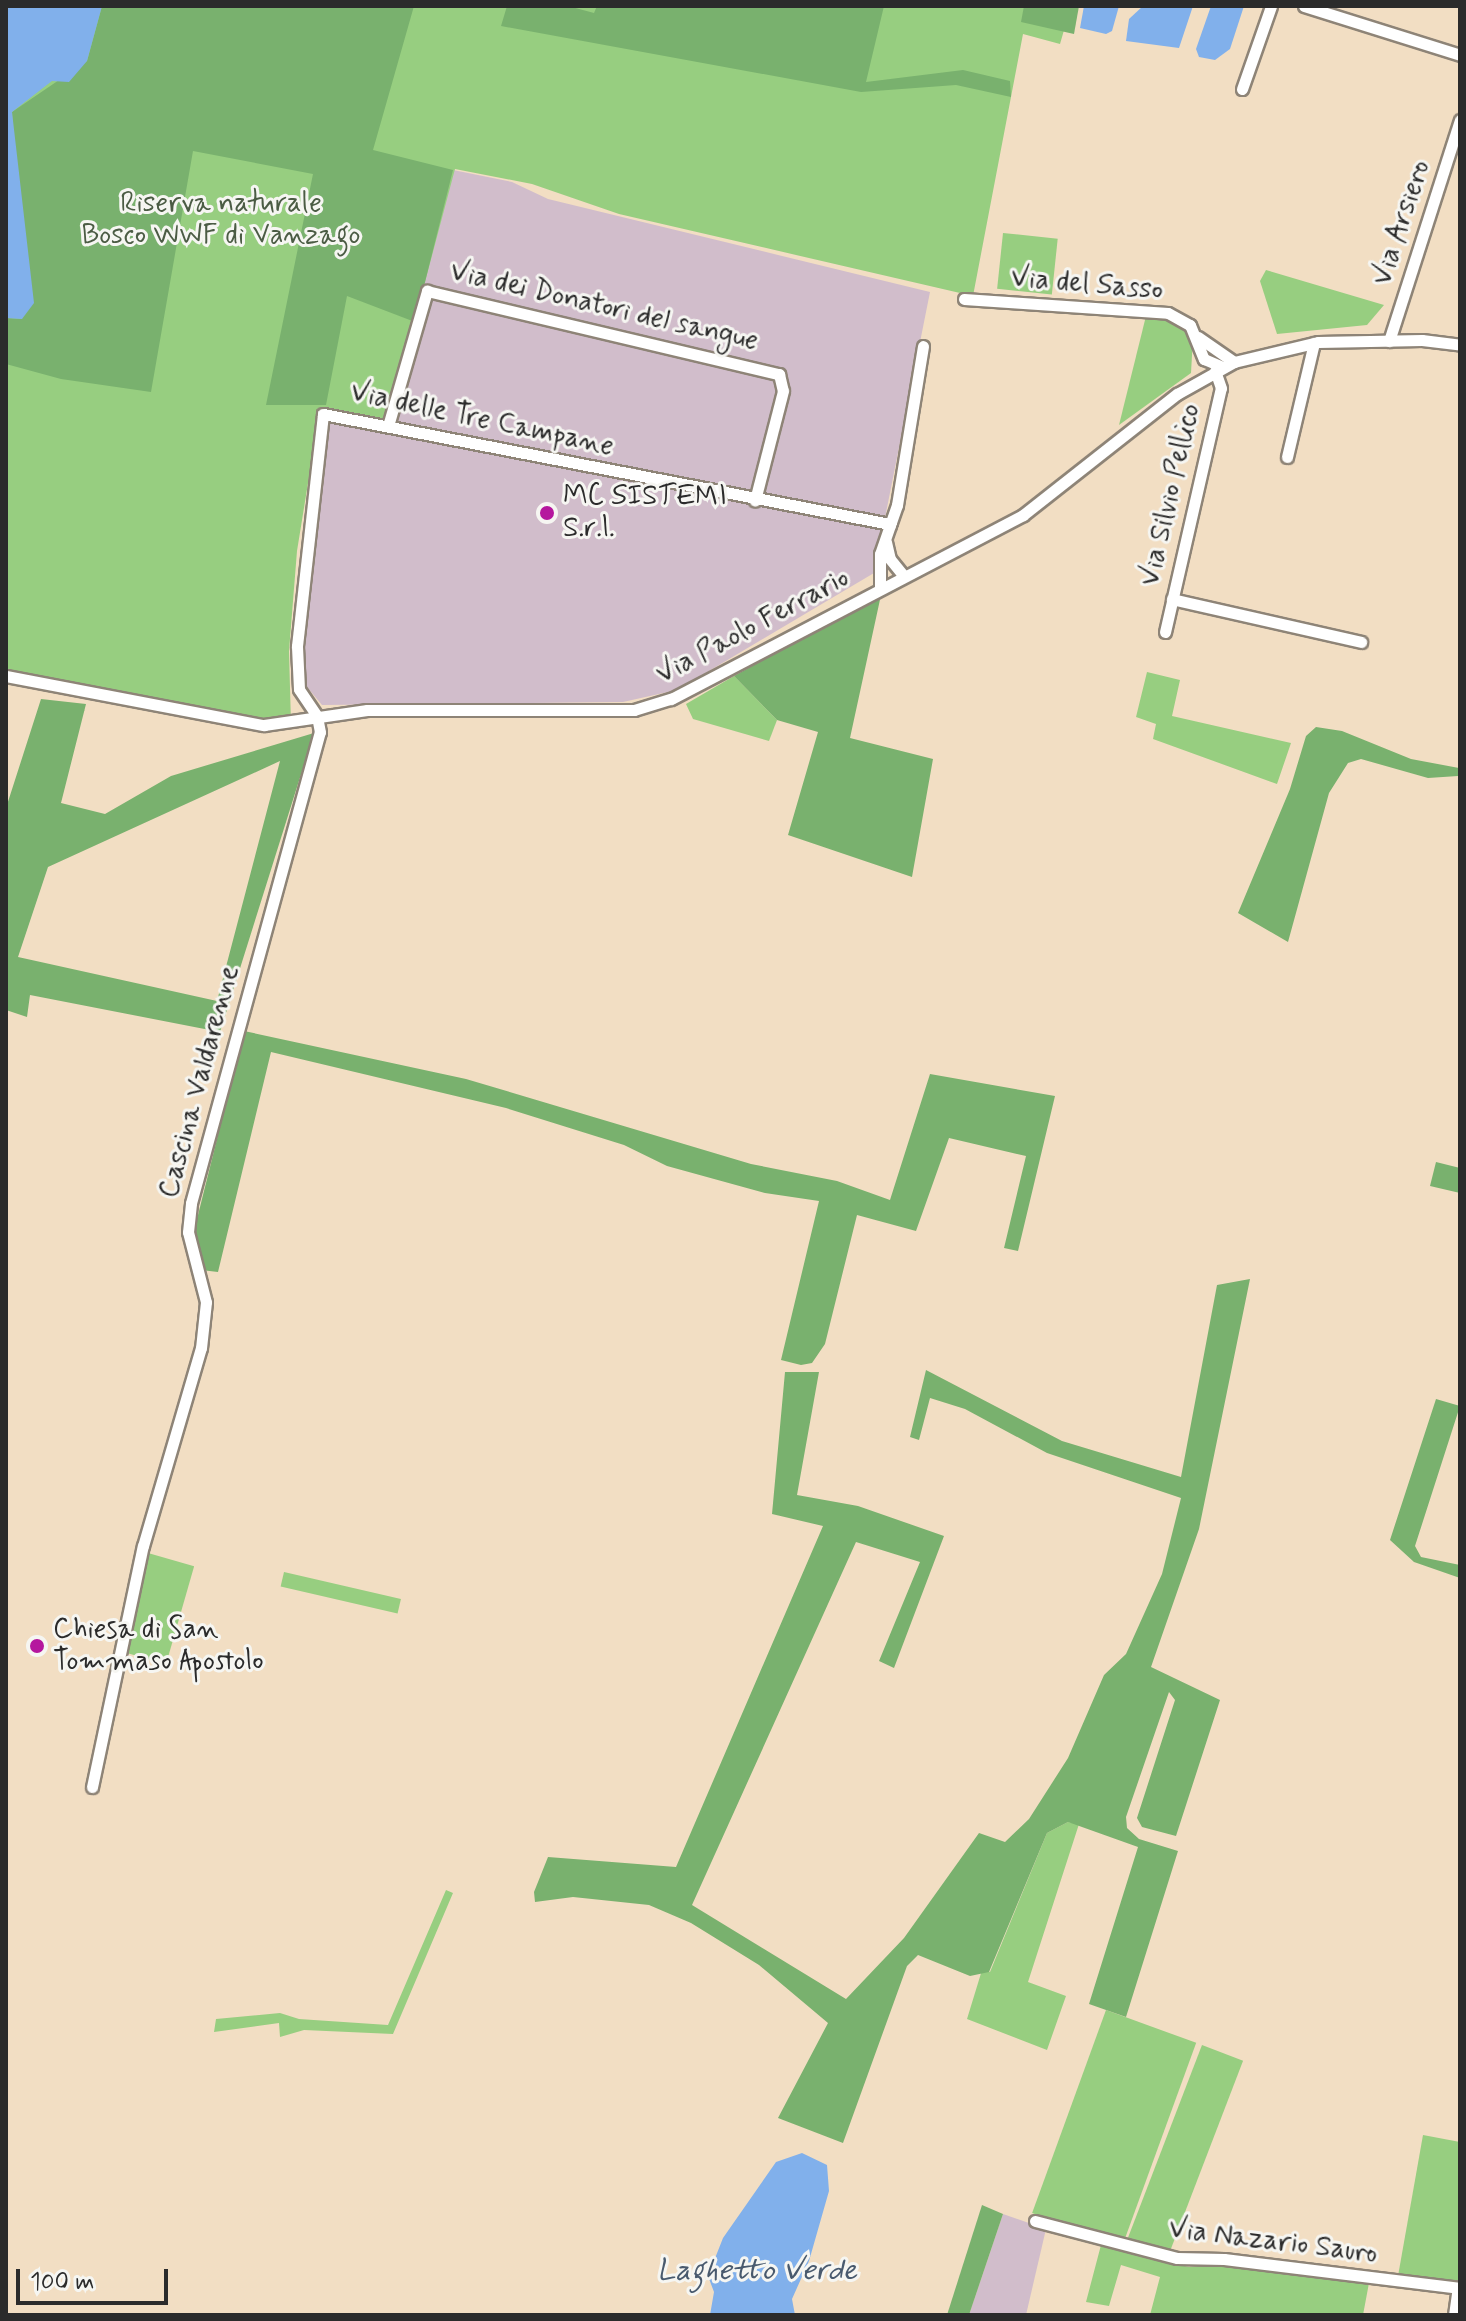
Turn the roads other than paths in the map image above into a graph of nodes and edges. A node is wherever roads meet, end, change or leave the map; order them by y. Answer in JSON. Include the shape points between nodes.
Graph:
{"nodes":[{"id":1,"x":1271,"y":6,"type":"edge"},
{"id":2,"x":1304,"y":6,"type":"edge"},
{"id":3,"x":1460,"y":55,"type":"edge"},
{"id":4,"x":1242,"y":89,"type":"dead end"},
{"id":5,"x":1460,"y":120,"type":"edge"},
{"id":6,"x":1457,"y":141,"type":"edge"},
{"id":7,"x":964,"y":299,"type":"dead end"},
{"id":8,"x":1198,"y":337,"type":"junction"},
{"id":9,"x":1389,"y":341,"type":"junction"},
{"id":10,"x":1314,"y":343,"type":"junction"},
{"id":11,"x":1460,"y":345,"type":"edge"},
{"id":12,"x":923,"y":346,"type":"dead end"},
{"id":13,"x":1204,"y":359,"type":"junction"},
{"id":14,"x":1224,"y":364,"type":"junction"},
{"id":15,"x":1192,"y":384,"type":"junction"},
{"id":16,"x":388,"y":426,"type":"junction"},
{"id":17,"x":1287,"y":457,"type":"dead end"},
{"id":18,"x":755,"y":500,"type":"junction"},
{"id":19,"x":890,"y":524,"type":"junction"},
{"id":20,"x":885,"y":541,"type":"junction"},
{"id":21,"x":903,"y":575,"type":"junction"},
{"id":22,"x":880,"y":587,"type":"junction"},
{"id":23,"x":1172,"y":599,"type":"junction"},
{"id":24,"x":1165,"y":632,"type":"dead end"},
{"id":25,"x":1361,"y":642,"type":"dead end"},
{"id":26,"x":6,"y":676,"type":"edge"},
{"id":27,"x":317,"y":716,"type":"junction"},
{"id":28,"x":92,"y":1787,"type":"dead end"},
{"id":29,"x":1035,"y":2221,"type":"dead end"},
{"id":30,"x":1459,"y":2288,"type":"edge"},
{"id":31,"x":1454,"y":2315,"type":"edge"}],
"edges":[{"from":1,"to":4,"type":"street"},
{"from":2,"to":3,"type":"street"},
{"from":5,"to":6,"type":"street","name":"Via Arsiero"},
{"from":6,"to":9,"type":"street","name":"Via Arsiero"},
{"from":7,"to":8,"type":"street","name":"Via del Sasso","via":[[1159,311],[1183,320]]},
{"from":8,"to":13,"type":"street"},
{"from":8,"to":14,"type":"street","name":"Via del Sasso"},
{"from":9,"to":10,"type":"street","name":"Via Paolo Ferrario"},
{"from":9,"to":11,"type":"street","name":"Via Paolo Ferrario"},
{"from":10,"to":14,"type":"street","name":"Via Paolo Ferrario"},
{"from":10,"to":17,"type":"street"},
{"from":12,"to":19,"type":"street"},
{"from":13,"to":14,"type":"street"},
{"from":13,"to":15,"type":"street"},
{"from":14,"to":15,"type":"street","name":"Via Paolo Ferrario"},
{"from":14,"to":23,"type":"street","name":"Via Silvio Pellico"},
{"from":15,"to":21,"type":"street","name":"Via Paolo Ferrario","via":[[1023,515]]},
{"from":16,"to":18,"type":"street","name":"Via delle Tre Campane"},
{"from":16,"to":18,"type":"street","name":"Via dei Donatori del sangue","via":[[427,291],[779,374],[783,391]]},
{"from":16,"to":27,"type":"street","name":"Via delle Tre Campane","via":[[322,415],[297,646],[299,689]]},
{"from":18,"to":19,"type":"street","name":"Via delle Tre Campane"},
{"from":19,"to":20,"type":"street"},
{"from":20,"to":21,"type":"street","via":[[890,559]]},
{"from":20,"to":22,"type":"street"},
{"from":21,"to":22,"type":"street","name":"Via Paolo Ferrario"},
{"from":22,"to":27,"type":"street","name":"Via Paolo Ferrario","via":[[671,699],[634,710],[367,710]]},
{"from":23,"to":24,"type":"street","name":"Via Silvio Pellico"},
{"from":23,"to":25,"type":"street"},
{"from":26,"to":27,"type":"street","name":"Via Paolo Ferrario","via":[[232,723],[264,725]]},
{"from":27,"to":28,"type":"street","name":"Cascina Valdarenne","via":[[320,732],[191,1203],[188,1232],[207,1314],[143,1546]]},
{"from":29,"to":30,"type":"street","name":"Via Nazario Sauro","via":[[1177,2258]]},
{"from":30,"to":31,"type":"street"}]}
